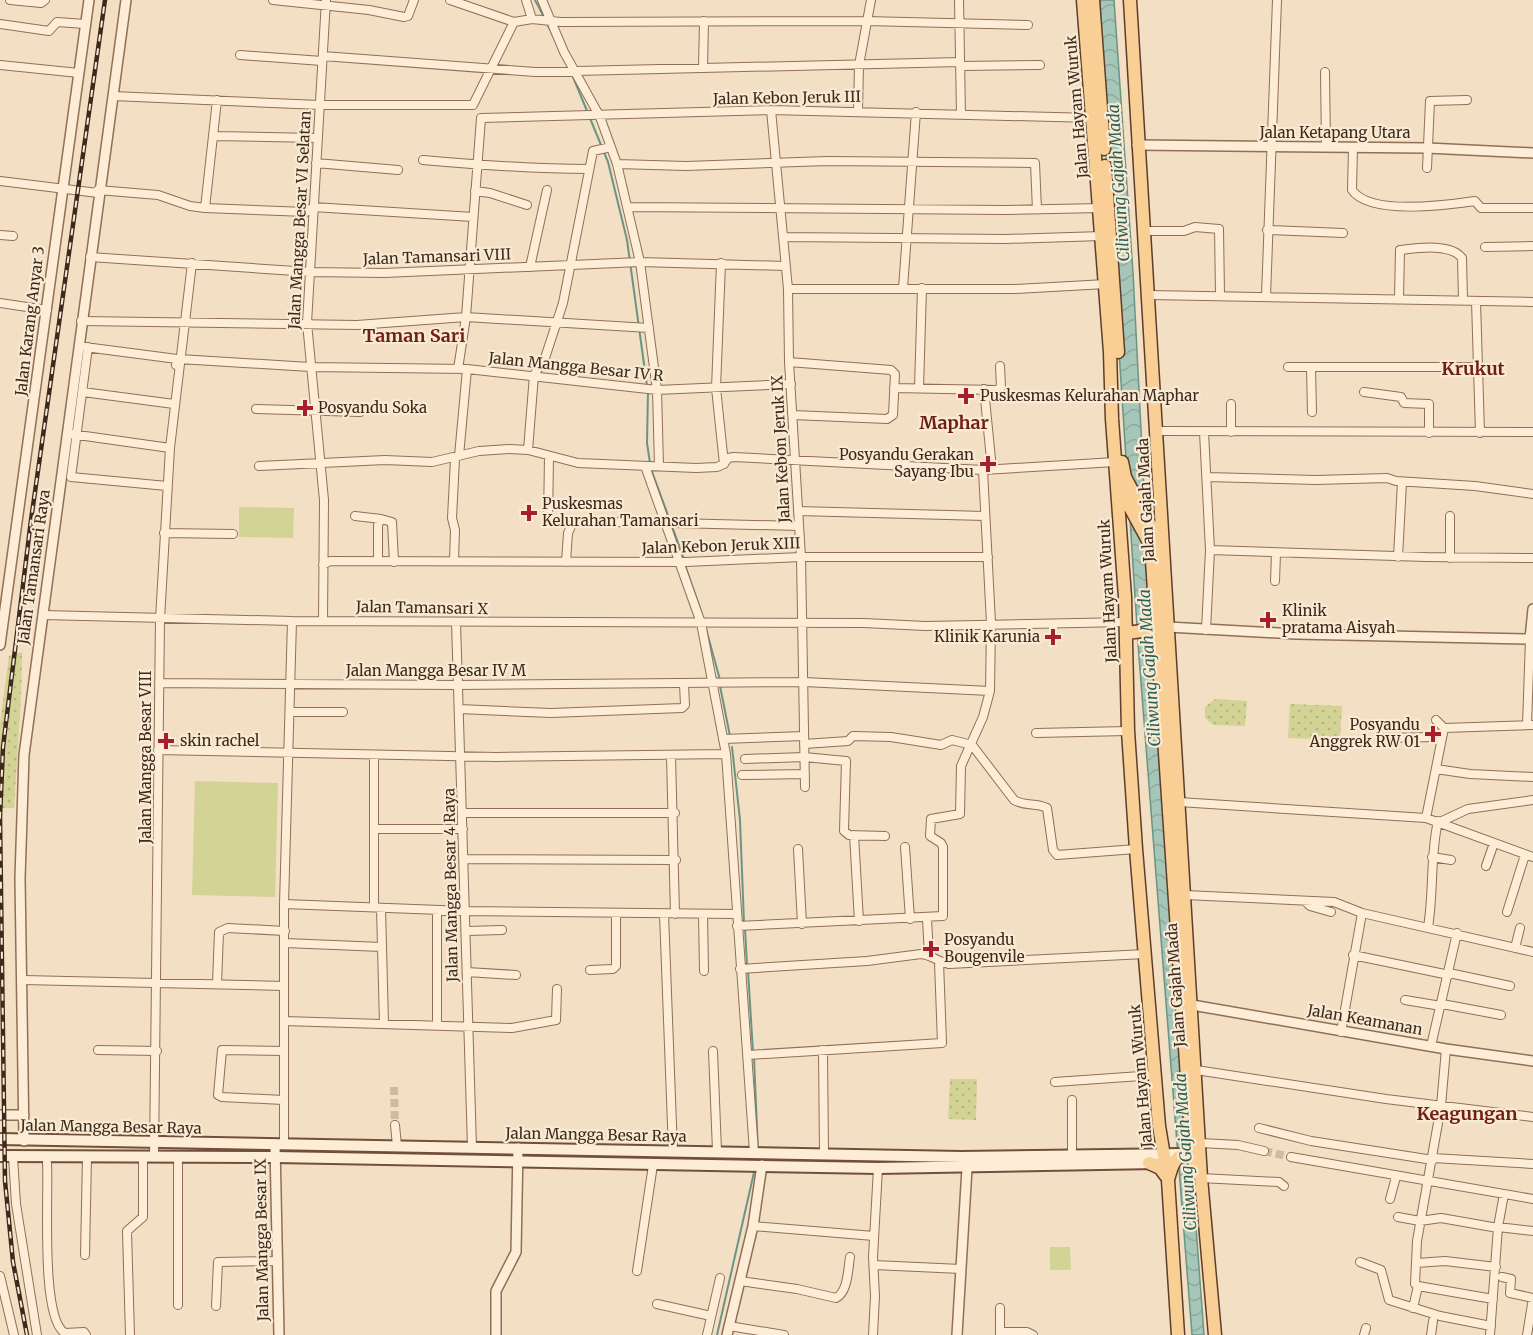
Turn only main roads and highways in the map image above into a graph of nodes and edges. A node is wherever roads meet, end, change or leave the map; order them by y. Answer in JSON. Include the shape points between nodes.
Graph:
{"nodes":[{"id":1,"x":1083,"y":0,"type":"edge"},
{"id":2,"x":1093,"y":0,"type":"edge"},
{"id":3,"x":1131,"y":0,"type":"edge"},
{"id":4,"x":1155,"y":398,"type":"junction"},
{"id":5,"x":1112,"y":407,"type":"junction"},
{"id":6,"x":1119,"y":465,"type":"junction"},
{"id":7,"x":1163,"y":554,"type":"junction"},
{"id":8,"x":1162,"y":627,"type":"junction"},
{"id":9,"x":1130,"y":629,"type":"junction"},
{"id":10,"x":1177,"y":850,"type":"junction"},
{"id":11,"x":0,"y":1139,"type":"edge"},
{"id":12,"x":644,"y":1150,"type":"junction"},
{"id":13,"x":828,"y":1154,"type":"junction"},
{"id":14,"x":1180,"y":1154,"type":"junction"},
{"id":15,"x":0,"y":1156,"type":"edge"},
{"id":16,"x":1136,"y":1159,"type":"junction"},
{"id":17,"x":1037,"y":1160,"type":"junction"},
{"id":18,"x":1149,"y":1163,"type":"junction"},
{"id":19,"x":648,"y":1165,"type":"junction"},
{"id":20,"x":829,"y":1169,"type":"junction"},
{"id":21,"x":1168,"y":1180,"type":"junction"},
{"id":22,"x":1178,"y":1335,"type":"edge"},
{"id":23,"x":1215,"y":1335,"type":"edge"}],
"edges":[{"from":1,"to":5,"type":"main road","name":"Jalan Hayam Wuruk","via":[[1101,208]]},
{"from":2,"to":6,"type":"main road","name":"Jalan Hayam Wuruk","via":[[1115,277]]},
{"from":3,"to":4,"type":"main road","name":"Jalan Gajah Mada"},
{"from":4,"to":7,"type":"main road","name":"Jalan Gajah Mada"},
{"from":4,"to":8,"type":"main road","via":[[1161,405],[1173,602]]},
{"from":5,"to":6,"type":"main road","name":"Jalan Hayam Wuruk"},
{"from":5,"to":8,"type":"main road","name":"Jalan Gajah Mada","via":[[1119,481],[1149,541]]},
{"from":6,"to":7,"type":"main road"},
{"from":6,"to":9,"type":"main road","name":"Jalan Hayam Wuruk"},
{"from":7,"to":8,"type":"main road","name":"Jalan Gajah Mada"},
{"from":8,"to":9,"type":"main road"},
{"from":8,"to":10,"type":"main road","name":"Jalan Gajah Mada"},
{"from":8,"to":10,"type":"main road","name":"Jalan Gajah Mada","via":[[1179,802]]},
{"from":9,"to":14,"type":"main road","name":"Jalan Hayam Wuruk","via":[[1128,731],[1155,1075]]},
{"from":10,"to":14,"type":"main road","name":"Jalan Gajah Mada"},
{"from":10,"to":14,"type":"main road","name":"Jalan Gajah Mada","via":[[1185,896],[1196,1070]]},
{"from":11,"to":12,"type":"main road","name":"Jalan Mangga Besar Raya"},
{"from":12,"to":13,"type":"main road","name":"Jalan Mangga Besar Raya"},
{"from":12,"to":19,"type":"main road"},
{"from":13,"to":17,"type":"main road","name":"Jalan Mangga Besar Raya"},
{"from":13,"to":20,"type":"main road"},
{"from":14,"to":16,"type":"main road","name":"Jalan Mangga Besar Raya"},
{"from":14,"to":18,"type":"main road","name":"Jalan Mangga Besar Raya"},
{"from":14,"to":21,"type":"main road","name":"Jalan Hayam Wuruk"},
{"from":14,"to":23,"type":"main road","name":"Jalan Gajah Mada","via":[[1201,1178]]},
{"from":15,"to":19,"type":"main road","name":"Jalan Mangga Besar Raya"},
{"from":16,"to":17,"type":"main road","name":"Jalan Mangga Besar Raya"},
{"from":16,"to":17,"type":"main road","name":"Jalan Mangga Besar Raya","via":[[1072,1155]]},
{"from":16,"to":18,"type":"main road","name":"Jalan Mangga Besar Raya"},
{"from":17,"to":20,"type":"main road","name":"Jalan Mangga Besar Raya","via":[[967,1168]]},
{"from":18,"to":21,"type":"main road","via":[[1160,1168]]},
{"from":19,"to":20,"type":"main road","name":"Jalan Mangga Besar Raya"},
{"from":21,"to":22,"type":"main road","name":"Jalan Hayam Wuruk"}]}
